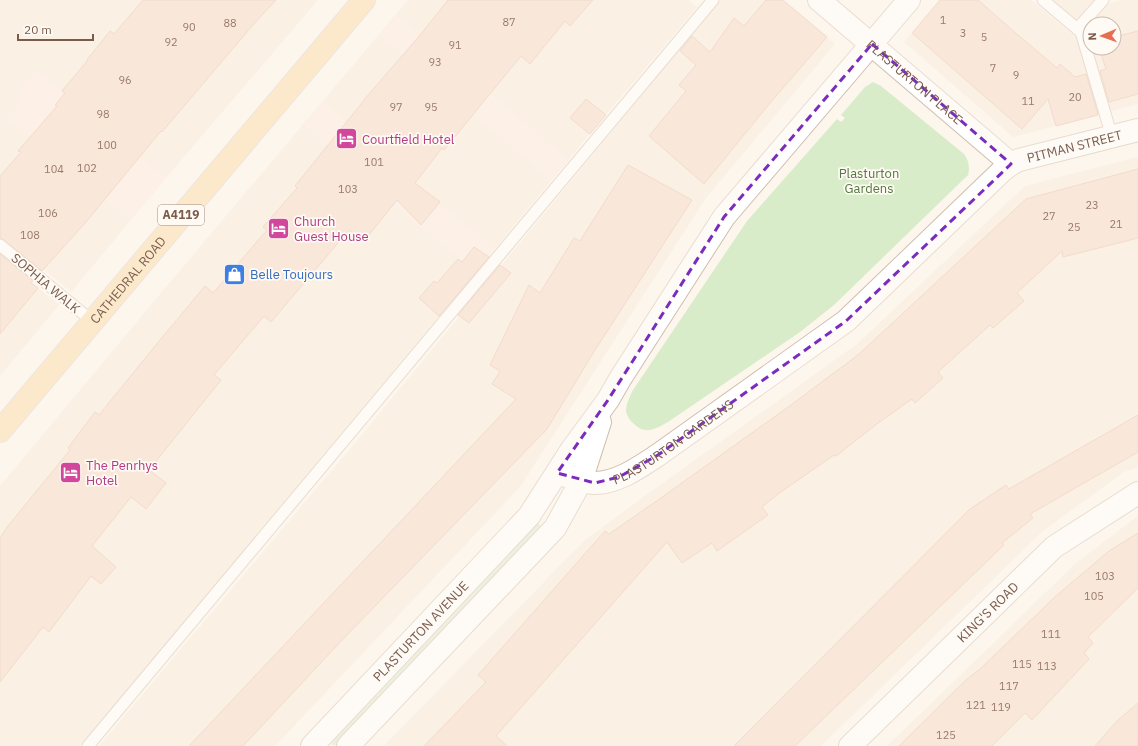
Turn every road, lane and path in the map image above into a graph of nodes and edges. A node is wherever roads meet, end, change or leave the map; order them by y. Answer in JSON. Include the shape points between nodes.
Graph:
{"nodes":[{"id":1,"x":364,"y":0,"type":"edge"},
{"id":2,"x":712,"y":0,"type":"edge"},
{"id":3,"x":819,"y":0,"type":"edge"},
{"id":4,"x":909,"y":0,"type":"edge"},
{"id":5,"x":1043,"y":0,"type":"edge"},
{"id":6,"x":1103,"y":0,"type":"edge"},
{"id":7,"x":1078,"y":29,"type":"junction"},
{"id":8,"x":872,"y":44,"type":"junction"},
{"id":9,"x":1138,"y":130,"type":"edge"},
{"id":10,"x":1112,"y":136,"type":"junction"},
{"id":11,"x":1011,"y":164,"type":"junction"},
{"id":12,"x":0,"y":244,"type":"edge"},
{"id":13,"x":92,"y":321,"type":"junction"},
{"id":14,"x":608,"y":400,"type":"junction"},
{"id":15,"x":0,"y":431,"type":"edge"},
{"id":16,"x":557,"y":473,"type":"junction"},
{"id":17,"x":581,"y":481,"type":"junction"},
{"id":18,"x":1138,"y":493,"type":"edge"},
{"id":19,"x":88,"y":746,"type":"edge"},
{"id":20,"x":312,"y":746,"type":"edge"},
{"id":21,"x":348,"y":746,"type":"edge"},
{"id":22,"x":850,"y":746,"type":"edge"}],
"edges":[{"from":1,"to":13,"type":"main road","name":"CATHEDRAL ROAD","number":"A4119"},
{"from":2,"to":19,"type":"lane"},
{"from":3,"to":8,"type":"street","name":"PLASTURTON PLACE"},
{"from":4,"to":8,"type":"street"},
{"from":5,"to":7,"type":"lane"},
{"from":6,"to":7,"type":"lane"},
{"from":7,"to":10,"type":"lane"},
{"from":8,"to":11,"type":"street","name":"PLASTURTON PLACE"},
{"from":8,"to":14,"type":"street","via":[[724,217]]},
{"from":9,"to":10,"type":"street","name":"PITMAN STREET"},
{"from":10,"to":11,"type":"street","name":"PITMAN STREET"},
{"from":11,"to":17,"type":"street","name":"PLASTURTON GARDENS","via":[[846,321],[637,468],[606,482]]},
{"from":12,"to":13,"type":"lane","name":"SOPHIA WALK"},
{"from":13,"to":15,"type":"main road","name":"CATHEDRAL ROAD","number":"A4119"},
{"from":14,"to":16,"type":"street"},
{"from":14,"to":17,"type":"street"},
{"from":16,"to":17,"type":"street","name":"PLASTURTON GARDENS"},
{"from":16,"to":20,"type":"street","name":"PLASTURTON AVENUE","via":[[529,516]]},
{"from":17,"to":21,"type":"street","name":"PLASTURTON AVENUE","via":[[560,520],[548,535]]},
{"from":18,"to":22,"type":"street","name":"KING'S ROAD","via":[[1054,547]]}]}
